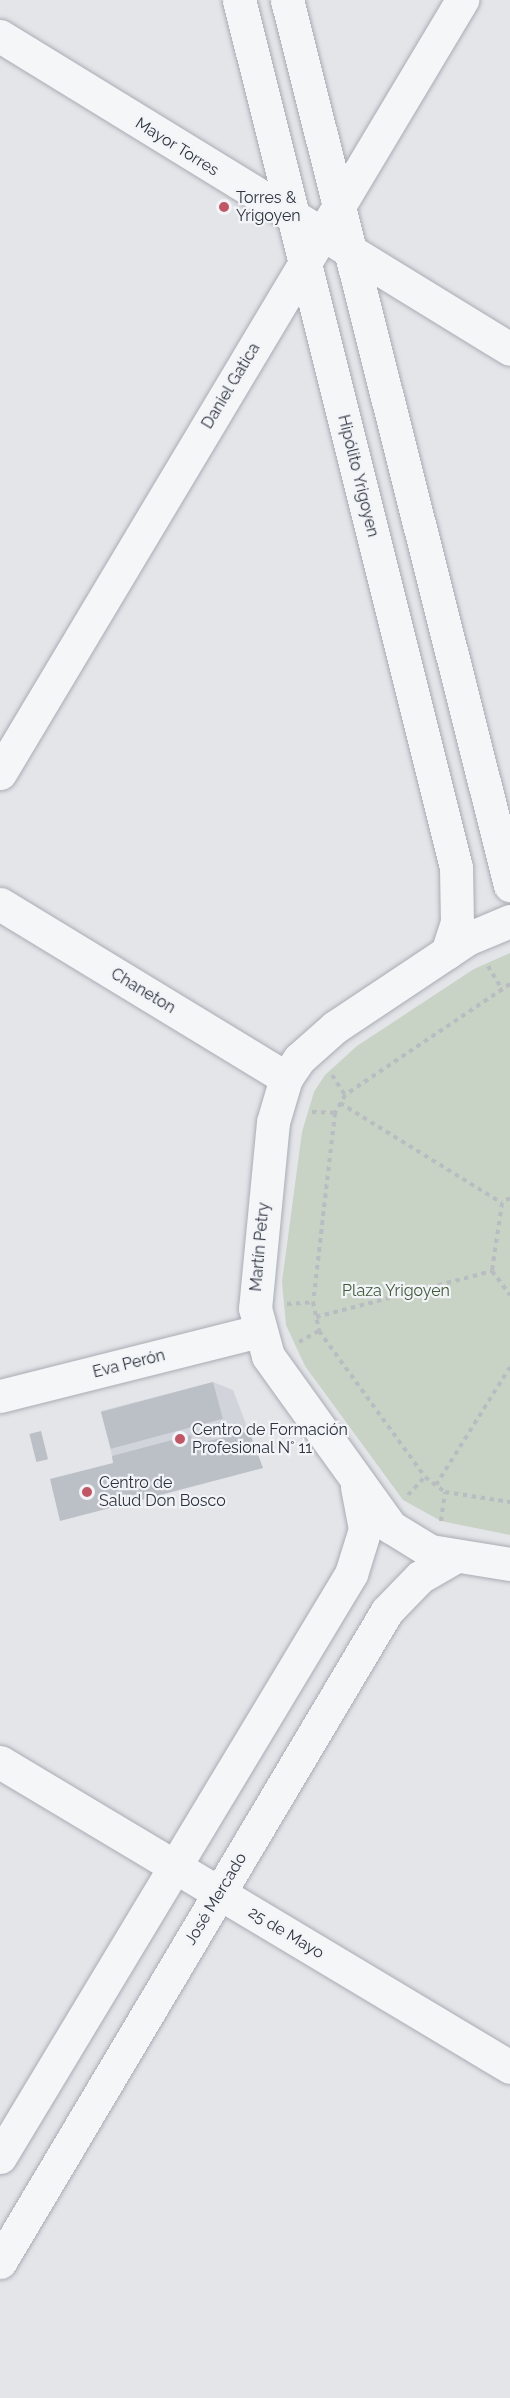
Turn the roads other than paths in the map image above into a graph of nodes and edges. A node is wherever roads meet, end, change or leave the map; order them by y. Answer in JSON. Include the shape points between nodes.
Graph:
{"nodes":[{"id":1,"x":239,"y":0,"type":"edge"},
{"id":2,"x":287,"y":0,"type":"edge"},
{"id":3,"x":462,"y":0,"type":"edge"},
{"id":4,"x":0,"y":36,"type":"edge"},
{"id":5,"x":338,"y":207,"type":"junction"},
{"id":6,"x":294,"y":219,"type":"junction"},
{"id":7,"x":321,"y":236,"type":"junction"},
{"id":8,"x":350,"y":253,"type":"junction"},
{"id":9,"x":305,"y":263,"type":"junction"},
{"id":10,"x":510,"y":349,"type":"edge"},
{"id":11,"x":0,"y":773,"type":"edge"},
{"id":12,"x":510,"y":885,"type":"edge"},
{"id":13,"x":0,"y":904,"type":"edge"},
{"id":14,"x":510,"y":921,"type":"edge"},
{"id":15,"x":447,"y":952,"type":"junction"},
{"id":16,"x":286,"y":1078,"type":"junction"},
{"id":17,"x":259,"y":1331,"type":"junction"},
{"id":18,"x":0,"y":1396,"type":"edge"},
{"id":19,"x":356,"y":1483,"type":"junction"},
{"id":20,"x":454,"y":1557,"type":"junction"},
{"id":21,"x":510,"y":1564,"type":"edge"},
{"id":22,"x":0,"y":1762,"type":"edge"},
{"id":23,"x":174,"y":1867,"type":"junction"},
{"id":24,"x":219,"y":1893,"type":"junction"},
{"id":25,"x":510,"y":2067,"type":"edge"},
{"id":26,"x":0,"y":2157,"type":"edge"},
{"id":27,"x":0,"y":2262,"type":"edge"}],
"edges":[{"from":1,"to":6,"type":"street","name":"Hipólito Yrigoyen"},
{"from":2,"to":5,"type":"street"},
{"from":3,"to":5,"type":"street","name":"Daniel Gatica"},
{"from":4,"to":6,"type":"street","name":"Mayor Torres"},
{"from":5,"to":7,"type":"street","name":"Daniel Gatica"},
{"from":5,"to":8,"type":"street"},
{"from":6,"to":7,"type":"street","name":"Mayor Torres"},
{"from":6,"to":9,"type":"street","name":"Hipólito Yrigoyen"},
{"from":7,"to":8,"type":"street","name":"Mayor Torres"},
{"from":7,"to":9,"type":"street","name":"Daniel Gatica"},
{"from":8,"to":10,"type":"street","name":"Mayor Torres"},
{"from":8,"to":12,"type":"street"},
{"from":9,"to":11,"type":"street","name":"Daniel Gatica"},
{"from":9,"to":15,"type":"street","name":"Hipólito Yrigoyen","via":[[456,867],[458,922]]},
{"from":13,"to":16,"type":"street","name":"Chaneton"},
{"from":14,"to":15,"type":"street","name":"Martín Petry"},
{"from":15,"to":16,"type":"street","name":"Martín Petry","via":[[335,1027],[299,1059]]},
{"from":16,"to":17,"type":"street","name":"Martín Petry","via":[[273,1122],[255,1283]]},
{"from":17,"to":18,"type":"street","name":"Eva Perón"},
{"from":17,"to":19,"type":"street","name":"Martín Petry","via":[[284,1383]]},
{"from":19,"to":20,"type":"street","name":"Martín Petry","via":[[391,1527],[430,1551]]},
{"from":19,"to":23,"type":"street","via":[[365,1529],[358,1560]]},
{"from":20,"to":21,"type":"street","name":"Martín Petry"},
{"from":20,"to":24,"type":"street","name":"José Mercado","via":[[420,1577],[387,1611]]},
{"from":22,"to":23,"type":"street","name":"25 de Mayo"},
{"from":23,"to":24,"type":"street","name":"25 de Mayo"},
{"from":23,"to":26,"type":"street"},
{"from":24,"to":25,"type":"street","name":"25 de Mayo"},
{"from":24,"to":27,"type":"street","name":"José Mercado"}]}
